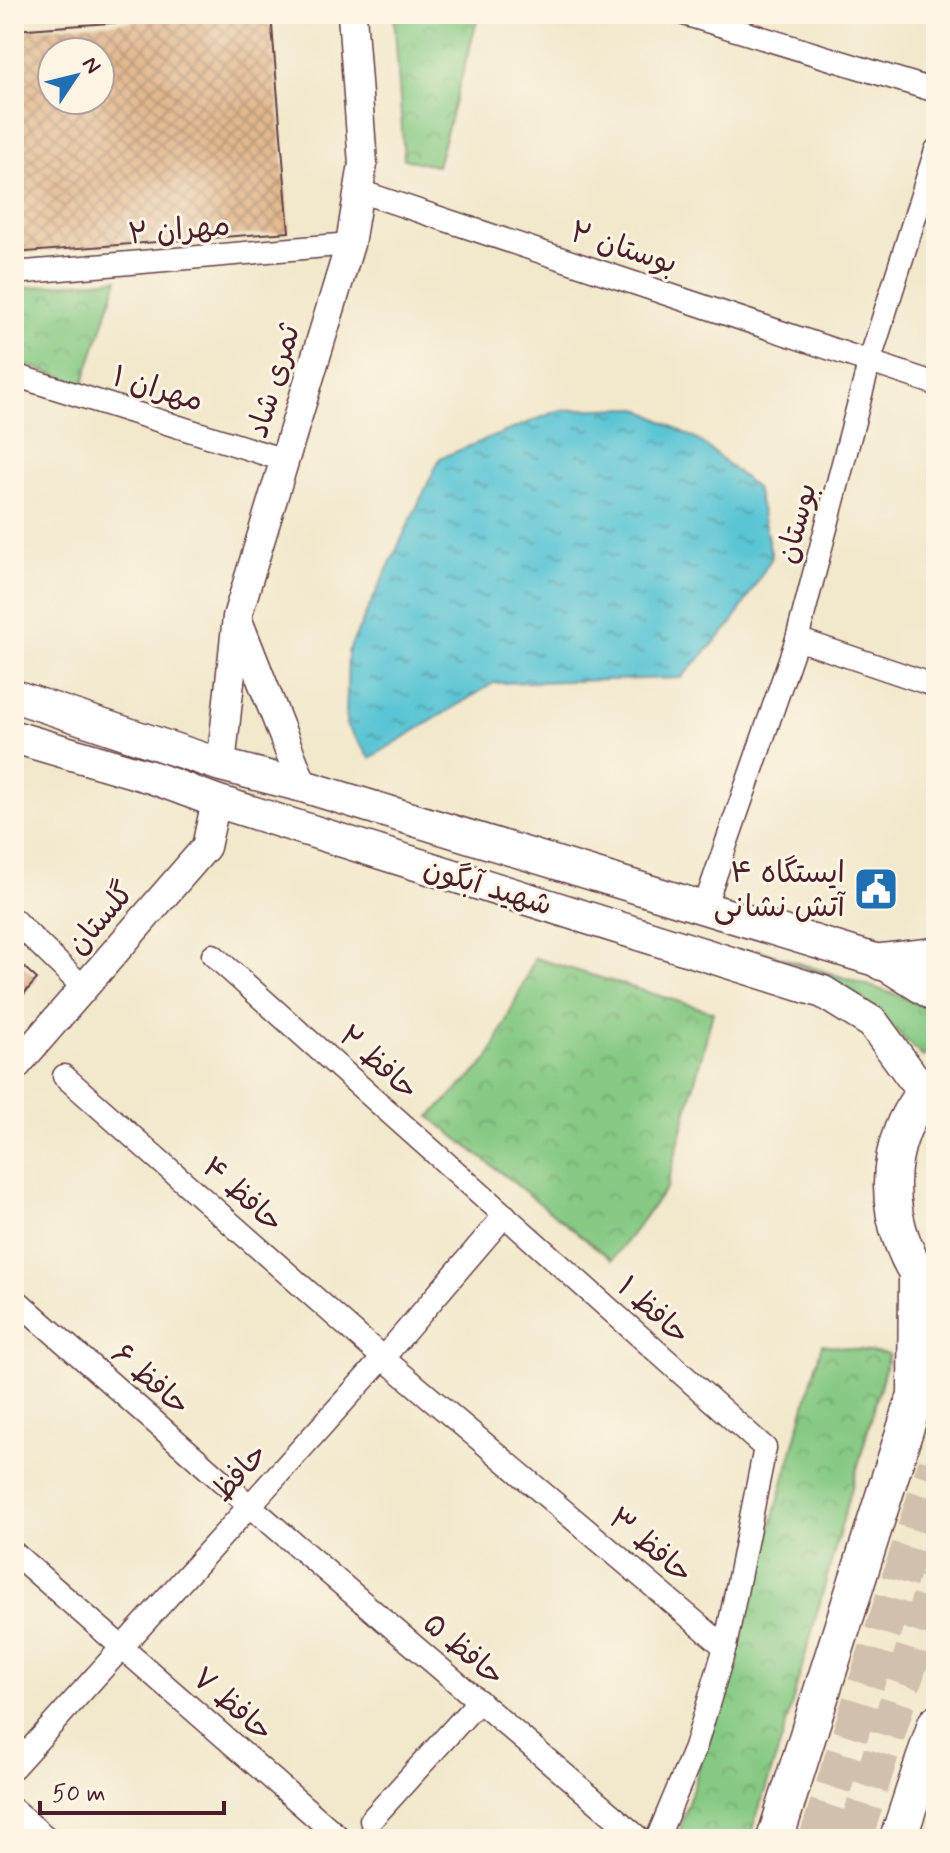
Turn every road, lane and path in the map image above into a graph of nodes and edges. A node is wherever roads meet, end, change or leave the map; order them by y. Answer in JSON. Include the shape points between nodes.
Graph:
{"nodes":[{"id":1,"x":352,"y":14,"type":"edge"},
{"id":2,"x":684,"y":14,"type":"edge"},
{"id":3,"x":936,"y":91,"type":"edge"},
{"id":4,"x":936,"y":150,"type":"edge"},
{"id":5,"x":359,"y":191,"type":"junction"},
{"id":6,"x":350,"y":244,"type":"junction"},
{"id":7,"x":14,"y":273,"type":"edge"},
{"id":8,"x":870,"y":360,"type":"junction"},
{"id":9,"x":14,"y":375,"type":"edge"},
{"id":10,"x":936,"y":384,"type":"edge"},
{"id":11,"x":284,"y":460,"type":"junction"},
{"id":12,"x":237,"y":617,"type":"junction"},
{"id":13,"x":797,"y":639,"type":"junction"},
{"id":14,"x":936,"y":686,"type":"edge"},
{"id":15,"x":14,"y":696,"type":"edge"},
{"id":16,"x":14,"y":737,"type":"edge"},
{"id":17,"x":221,"y":765,"type":"junction"},
{"id":18,"x":303,"y":786,"type":"junction"},
{"id":19,"x":216,"y":801,"type":"junction"},
{"id":20,"x":512,"y":850,"type":"junction"},
{"id":21,"x":501,"y":890,"type":"junction"},
{"id":22,"x":704,"y":908,"type":"junction"},
{"id":23,"x":14,"y":920,"type":"edge"},
{"id":24,"x":213,"y":955,"type":"dead end"},
{"id":25,"x":936,"y":956,"type":"edge"},
{"id":26,"x":882,"y":962,"type":"junction"},
{"id":27,"x":84,"y":988,"type":"junction"},
{"id":28,"x":936,"y":996,"type":"edge"},
{"id":29,"x":14,"y":1068,"type":"edge"},
{"id":30,"x":64,"y":1076,"type":"dead end"},
{"id":31,"x":930,"y":1087,"type":"edge"},
{"id":32,"x":505,"y":1215,"type":"junction"},
{"id":33,"x":927,"y":1287,"type":"edge"},
{"id":34,"x":14,"y":1298,"type":"edge"},
{"id":35,"x":383,"y":1358,"type":"junction"},
{"id":36,"x":765,"y":1448,"type":"joint"},
{"id":37,"x":249,"y":1505,"type":"junction"},
{"id":38,"x":14,"y":1553,"type":"edge"},
{"id":39,"x":122,"y":1646,"type":"junction"},
{"id":40,"x":725,"y":1647,"type":"junction"},
{"id":41,"x":479,"y":1701,"type":"junction"},
{"id":42,"x":936,"y":1724,"type":"edge"},
{"id":43,"x":14,"y":1767,"type":"edge"},
{"id":44,"x":14,"y":1810,"type":"edge"},
{"id":45,"x":371,"y":1820,"type":"dead end"},
{"id":46,"x":48,"y":1839,"type":"edge"},
{"id":47,"x":341,"y":1839,"type":"edge"},
{"id":48,"x":640,"y":1839,"type":"edge"},
{"id":49,"x":657,"y":1839,"type":"edge"},
{"id":50,"x":775,"y":1839,"type":"edge"},
{"id":51,"x":898,"y":1839,"type":"edge"}],
"edges":[{"from":1,"to":5,"type":"street","name":"ثمری شاد","via":[[363,164]]},
{"from":2,"to":3,"type":"street"},
{"from":4,"to":8,"type":"street","name":"بوستان"},
{"from":5,"to":6,"type":"street","name":"ثمری شاد"},
{"from":5,"to":8,"type":"street","name":"بوستان ۲"},
{"from":6,"to":7,"type":"street","name":"مهران ۲"},
{"from":6,"to":11,"type":"street","name":"ثمری شاد"},
{"from":8,"to":10,"type":"street","name":"بوستان ۲"},
{"from":8,"to":13,"type":"street","name":"بوستان"},
{"from":9,"to":11,"type":"street","name":"۱ مهران"},
{"from":11,"to":12,"type":"street","name":"ثمری شاد"},
{"from":12,"to":17,"type":"street","name":"ثمری شاد"},
{"from":12,"to":18,"type":"street"},
{"from":13,"to":14,"type":"street"},
{"from":13,"to":22,"type":"street","name":"بوستان"},
{"from":15,"to":17,"type":"main road","name":"شهید آبگون"},
{"from":16,"to":19,"type":"main road","name":"شهید آبگون"},
{"from":17,"to":18,"type":"main road","name":"شهید آبگون"},
{"from":18,"to":20,"type":"main road","name":"شهید آبگون"},
{"from":19,"to":21,"type":"main road","name":"شهید آبگون"},
{"from":19,"to":27,"type":"street","name":"گلستان","via":[[206,847]]},
{"from":20,"to":21,"type":"main road"},
{"from":20,"to":22,"type":"main road","name":"شهید آبگون"},
{"from":21,"to":31,"type":"main road","name":"شهید آبگون","via":[[823,992],[873,1023]]},
{"from":22,"to":26,"type":"main road","name":"شهید آبگون"},
{"from":23,"to":27,"type":"street"},
{"from":24,"to":32,"type":"street","name":"حافظ ۲"},
{"from":25,"to":26,"type":"highway"},
{"from":26,"to":28,"type":"main road","name":"شهید آبگون"},
{"from":27,"to":29,"type":"street","name":"گلستان"},
{"from":30,"to":35,"type":"street","name":"حافظ ۴"},
{"from":31,"to":33,"type":"highway","via":[[900,1135],[891,1183],[897,1231]]},
{"from":32,"to":35,"type":"street","name":"حافظ"},
{"from":32,"to":36,"type":"street","name":"حافظ ۱"},
{"from":33,"to":50,"type":"highway","via":[[916,1395]]},
{"from":34,"to":37,"type":"street","name":"حافظ ۶"},
{"from":35,"to":37,"type":"street","name":"حافظ"},
{"from":35,"to":40,"type":"street","name":"حافظ ۳"},
{"from":36,"to":40,"type":"street","name":"حافظ ۳"},
{"from":37,"to":39,"type":"street","name":"حافظ"},
{"from":37,"to":41,"type":"street","name":"حافظ ۵"},
{"from":38,"to":39,"type":"street","name":"حافظ ۷"},
{"from":39,"to":43,"type":"street","name":"حافظ"},
{"from":39,"to":47,"type":"street","name":"حافظ ۷"},
{"from":40,"to":49,"type":"street","via":[[695,1748]]},
{"from":41,"to":45,"type":"street"},
{"from":41,"to":48,"type":"street","name":"حافظ ۵"},
{"from":42,"to":51,"type":"highway"},
{"from":44,"to":46,"type":"street"}]}
